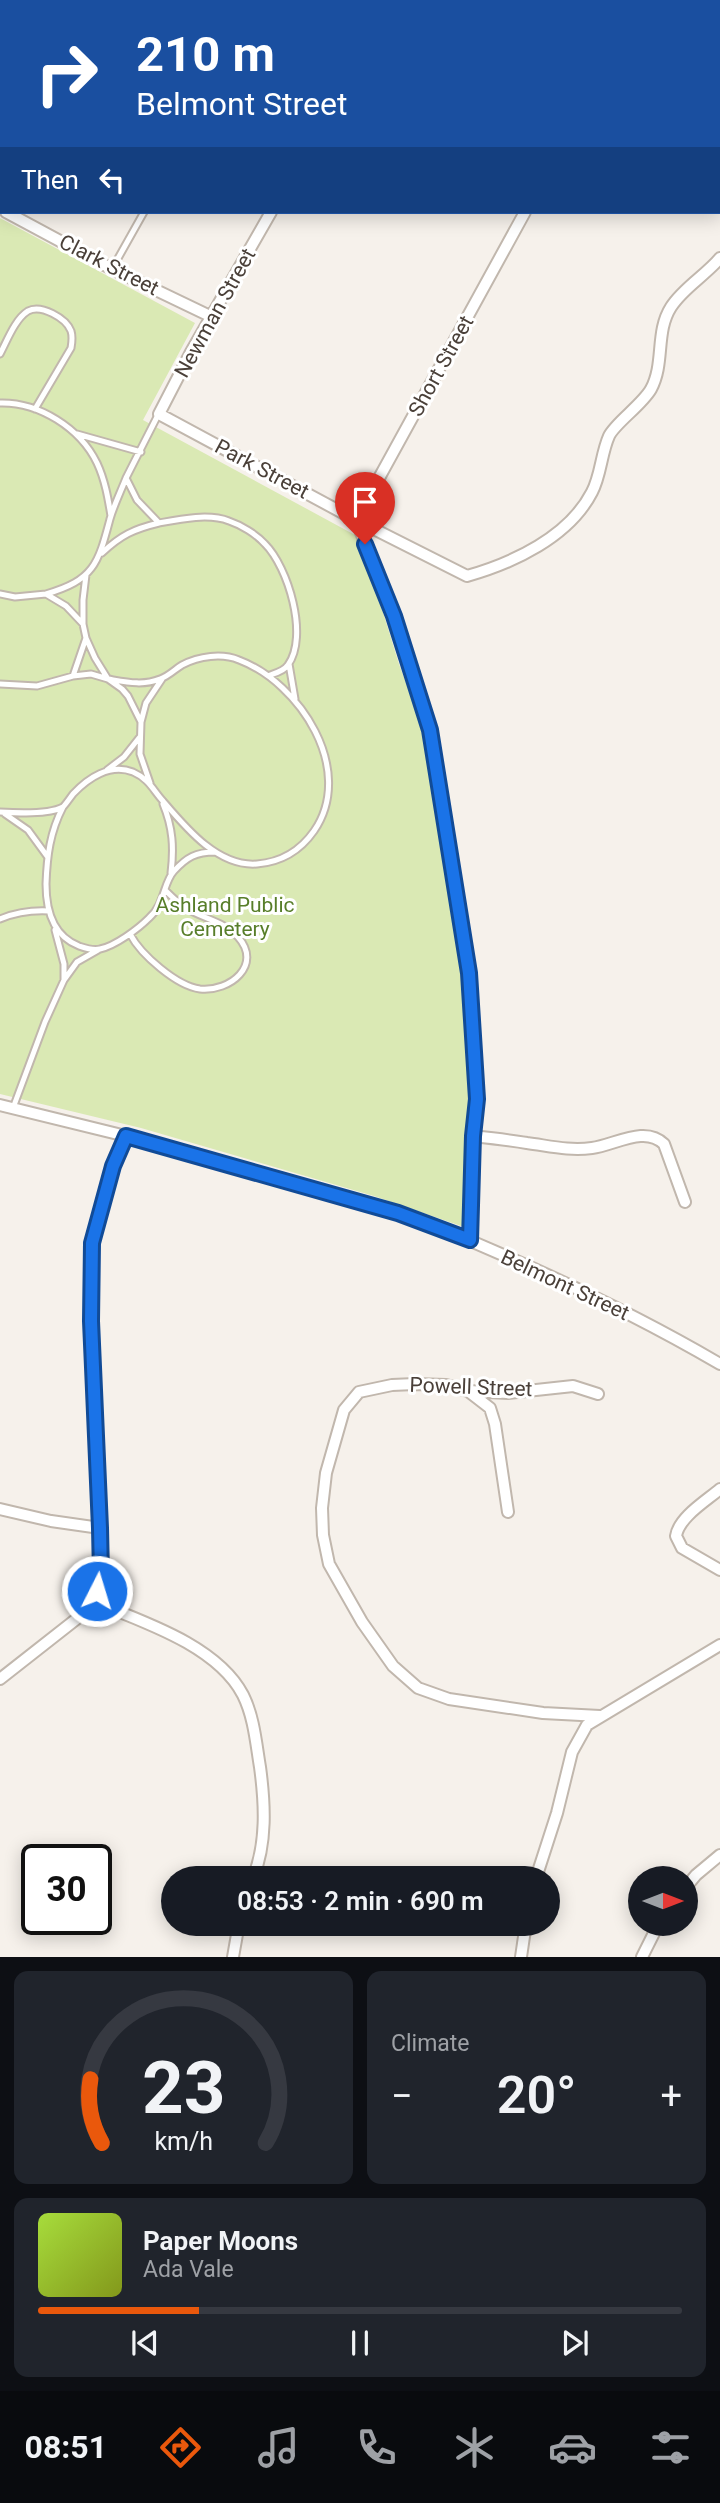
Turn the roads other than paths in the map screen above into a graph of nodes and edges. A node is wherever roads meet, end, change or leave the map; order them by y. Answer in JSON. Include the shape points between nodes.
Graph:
{"nodes":[{"id":1,"x":12,"y":214,"type":"edge"},
{"id":2,"x":143,"y":214,"type":"edge"},
{"id":3,"x":270,"y":214,"type":"edge"},
{"id":4,"x":524,"y":214,"type":"edge"},
{"id":5,"x":720,"y":258,"type":"edge"},
{"id":6,"x":112,"y":269,"type":"junction"},
{"id":7,"x":212,"y":317,"type":"junction"},
{"id":8,"x":0,"y":354,"type":"edge"},
{"id":9,"x":0,"y":403,"type":"edge"},
{"id":10,"x":35,"y":409,"type":"junction"},
{"id":11,"x":159,"y":414,"type":"junction"},
{"id":12,"x":77,"y":434,"type":"junction"},
{"id":13,"x":141,"y":452,"type":"junction"},
{"id":14,"x":126,"y":478,"type":"junction"},
{"id":15,"x":111,"y":516,"type":"junction"},
{"id":16,"x":356,"y":520,"type":"junction"},
{"id":17,"x":159,"y":523,"type":"junction"},
{"id":18,"x":102,"y":553,"type":"junction"},
{"id":19,"x":87,"y":573,"type":"junction"},
{"id":20,"x":0,"y":594,"type":"edge"},
{"id":21,"x":46,"y":594,"type":"junction"},
{"id":22,"x":83,"y":624,"type":"junction"},
{"id":23,"x":86,"y":638,"type":"junction"},
{"id":24,"x":289,"y":664,"type":"junction"},
{"id":25,"x":270,"y":675,"type":"junction"},
{"id":26,"x":73,"y":676,"type":"junction"},
{"id":27,"x":108,"y":679,"type":"junction"},
{"id":28,"x":162,"y":679,"type":"junction"},
{"id":29,"x":0,"y":684,"type":"edge"},
{"id":30,"x":296,"y":700,"type":"junction"},
{"id":31,"x":141,"y":722,"type":"junction"},
{"id":32,"x":139,"y":738,"type":"junction"},
{"id":33,"x":104,"y":772,"type":"junction"},
{"id":34,"x":150,"y":783,"type":"junction"},
{"id":35,"x":160,"y":798,"type":"junction"},
{"id":36,"x":63,"y":807,"type":"junction"},
{"id":37,"x":0,"y":812,"type":"edge"},
{"id":38,"x":215,"y":852,"type":"junction"},
{"id":39,"x":47,"y":856,"type":"junction"},
{"id":40,"x":171,"y":874,"type":"junction"},
{"id":41,"x":166,"y":891,"type":"junction"},
{"id":42,"x":50,"y":911,"type":"junction"},
{"id":43,"x":0,"y":919,"type":"edge"},
{"id":44,"x":55,"y":929,"type":"junction"},
{"id":45,"x":130,"y":934,"type":"junction"},
{"id":46,"x":99,"y":950,"type":"junction"},
{"id":47,"x":64,"y":979,"type":"junction"},
{"id":48,"x":0,"y":1105,"type":"edge"},
{"id":49,"x":13,"y":1108,"type":"junction"},
{"id":50,"x":126,"y":1136,"type":"junction"},
{"id":51,"x":473,"y":1136,"type":"junction"},
{"id":52,"x":685,"y":1202,"type":"dead end"},
{"id":53,"x":470,"y":1240,"type":"junction"},
{"id":54,"x":720,"y":1364,"type":"edge"},
{"id":55,"x":468,"y":1391,"type":"junction"},
{"id":56,"x":598,"y":1394,"type":"dead end"},
{"id":57,"x":720,"y":1489,"type":"edge"},
{"id":58,"x":0,"y":1509,"type":"edge"},
{"id":59,"x":508,"y":1512,"type":"dead end"},
{"id":60,"x":100,"y":1528,"type":"junction"},
{"id":61,"x":720,"y":1570,"type":"edge"},
{"id":62,"x":92,"y":1601,"type":"junction"},
{"id":63,"x":720,"y":1645,"type":"edge"},
{"id":64,"x":0,"y":1679,"type":"edge"},
{"id":65,"x":600,"y":1716,"type":"junction"},
{"id":66,"x":720,"y":1855,"type":"edge"},
{"id":67,"x":256,"y":1866,"type":"edge"},
{"id":68,"x":540,"y":1866,"type":"edge"},
{"id":69,"x":698,"y":1873,"type":"edge"},
{"id":70,"x":237,"y":1936,"type":"edge"},
{"id":71,"x":524,"y":1936,"type":"edge"},
{"id":72,"x":652,"y":1936,"type":"edge"},
{"id":73,"x":233,"y":1957,"type":"edge"},
{"id":74,"x":521,"y":1957,"type":"edge"},
{"id":75,"x":642,"y":1957,"type":"edge"}],
"edges":[{"from":1,"to":6,"type":"street","name":"Clark Street"},
{"from":2,"to":6,"type":"lane"},
{"from":3,"to":7,"type":"street","name":"Newman Street"},
{"from":4,"to":16,"type":"street","name":"Short Street"},
{"from":5,"to":16,"type":"street","name":"Park Street","via":[[670,307],[651,389],[609,435],[599,476],[581,509],[548,541],[493,569],[467,576]]},
{"from":6,"to":7,"type":"street","name":"Clark Street"},
{"from":7,"to":11,"type":"street","name":"Newman Street"},
{"from":8,"to":10,"type":"lane","via":[[30,310],[38,308],[67,324],[71,348]]},
{"from":9,"to":10,"type":"lane"},
{"from":10,"to":12,"type":"lane"},
{"from":11,"to":13,"type":"lane"},
{"from":11,"to":16,"type":"street","name":"Park Street"},
{"from":12,"to":13,"type":"lane"},
{"from":12,"to":15,"type":"lane","via":[[97,462]]},
{"from":13,"to":14,"type":"lane"},
{"from":14,"to":15,"type":"lane"},
{"from":14,"to":17,"type":"lane","via":[[137,500]]},
{"from":15,"to":18,"type":"lane"},
{"from":16,"to":51,"type":"street","via":[[394,616],[430,730],[469,973],[477,1099]]},
{"from":17,"to":18,"type":"lane","via":[[118,537]]},
{"from":17,"to":24,"type":"lane","via":[[220,518],[265,544],[285,575],[293,599],[295,642]]},
{"from":18,"to":19,"type":"lane"},
{"from":19,"to":21,"type":"lane","via":[[76,583]]},
{"from":19,"to":22,"type":"lane"},
{"from":20,"to":21,"type":"lane"},
{"from":21,"to":22,"type":"lane"},
{"from":22,"to":23,"type":"lane"},
{"from":23,"to":26,"type":"lane"},
{"from":23,"to":27,"type":"lane"},
{"from":24,"to":25,"type":"lane"},
{"from":24,"to":30,"type":"lane"},
{"from":25,"to":28,"type":"lane","via":[[235,658],[209,656],[183,664]]},
{"from":25,"to":30,"type":"lane"},
{"from":26,"to":27,"type":"lane","via":[[91,674]]},
{"from":26,"to":29,"type":"lane","via":[[37,686]]},
{"from":27,"to":28,"type":"lane","via":[[138,684]]},
{"from":27,"to":31,"type":"lane","via":[[122,688]]},
{"from":28,"to":31,"type":"lane","via":[[146,703]]},
{"from":30,"to":38,"type":"lane","via":[[326,760],[330,790],[323,818],[306,842],[282,858],[256,864]]},
{"from":31,"to":32,"type":"lane"},
{"from":32,"to":33,"type":"lane"},
{"from":32,"to":34,"type":"lane"},
{"from":33,"to":34,"type":"lane","via":[[132,772]]},
{"from":33,"to":36,"type":"lane","via":[[88,780]]},
{"from":34,"to":35,"type":"lane"},
{"from":35,"to":38,"type":"lane"},
{"from":35,"to":40,"type":"lane","via":[[172,832]]},
{"from":36,"to":37,"type":"lane","via":[[27,815]]},
{"from":36,"to":39,"type":"lane","via":[[53,826]]},
{"from":37,"to":39,"type":"lane","via":[[28,830]]},
{"from":38,"to":40,"type":"lane","via":[[192,855]]},
{"from":39,"to":42,"type":"lane"},
{"from":40,"to":41,"type":"lane"},
{"from":41,"to":45,"type":"lane","via":[[151,917]]},
{"from":41,"to":45,"type":"lane","via":[[186,908],[235,934],[247,958],[241,975],[225,986],[192,987],[153,962]]},
{"from":42,"to":43,"type":"lane","via":[[32,910]]},
{"from":42,"to":44,"type":"lane"},
{"from":44,"to":46,"type":"lane","via":[[69,942]]},
{"from":44,"to":47,"type":"lane"},
{"from":45,"to":46,"type":"lane"},
{"from":46,"to":47,"type":"lane","via":[[77,962]]},
{"from":47,"to":49,"type":"lane"},
{"from":48,"to":49,"type":"street","name":"Belmont Street"},
{"from":49,"to":50,"type":"street","name":"Belmont Street"},
{"from":50,"to":53,"type":"street","name":"Belmont Street","via":[[398,1213]]},
{"from":50,"to":60,"type":"street","via":[[92,1243]]},
{"from":51,"to":52,"type":"street","via":[[569,1150],[641,1135],[658,1138]]},
{"from":51,"to":53,"type":"street"},
{"from":53,"to":54,"type":"street","name":"Belmont Street","via":[[662,1330]]},
{"from":55,"to":56,"type":"street","name":"Powell Street","via":[[508,1393],[573,1386]]},
{"from":55,"to":59,"type":"street","via":[[490,1408]]},
{"from":55,"to":65,"type":"street","name":"Powell Street","via":[[446,1385],[392,1385],[359,1392],[344,1410],[321,1508],[329,1564],[393,1666],[418,1688],[449,1699]]},
{"from":57,"to":61,"type":"street","via":[[687,1518],[676,1536],[682,1548]]},
{"from":58,"to":60,"type":"street"},
{"from":60,"to":62,"type":"street","via":[[101,1574]]},
{"from":62,"to":64,"type":"street","via":[[79,1617]]},
{"from":62,"to":67,"type":"street","via":[[163,1631],[214,1660],[236,1684],[253,1723],[264,1793],[263,1839]]},
{"from":63,"to":65,"type":"street"},
{"from":65,"to":68,"type":"street","via":[[587,1725],[572,1752]]},
{"from":66,"to":69,"type":"street"},
{"from":70,"to":73,"type":"street"},
{"from":71,"to":74,"type":"street"},
{"from":72,"to":75,"type":"street"}]}
